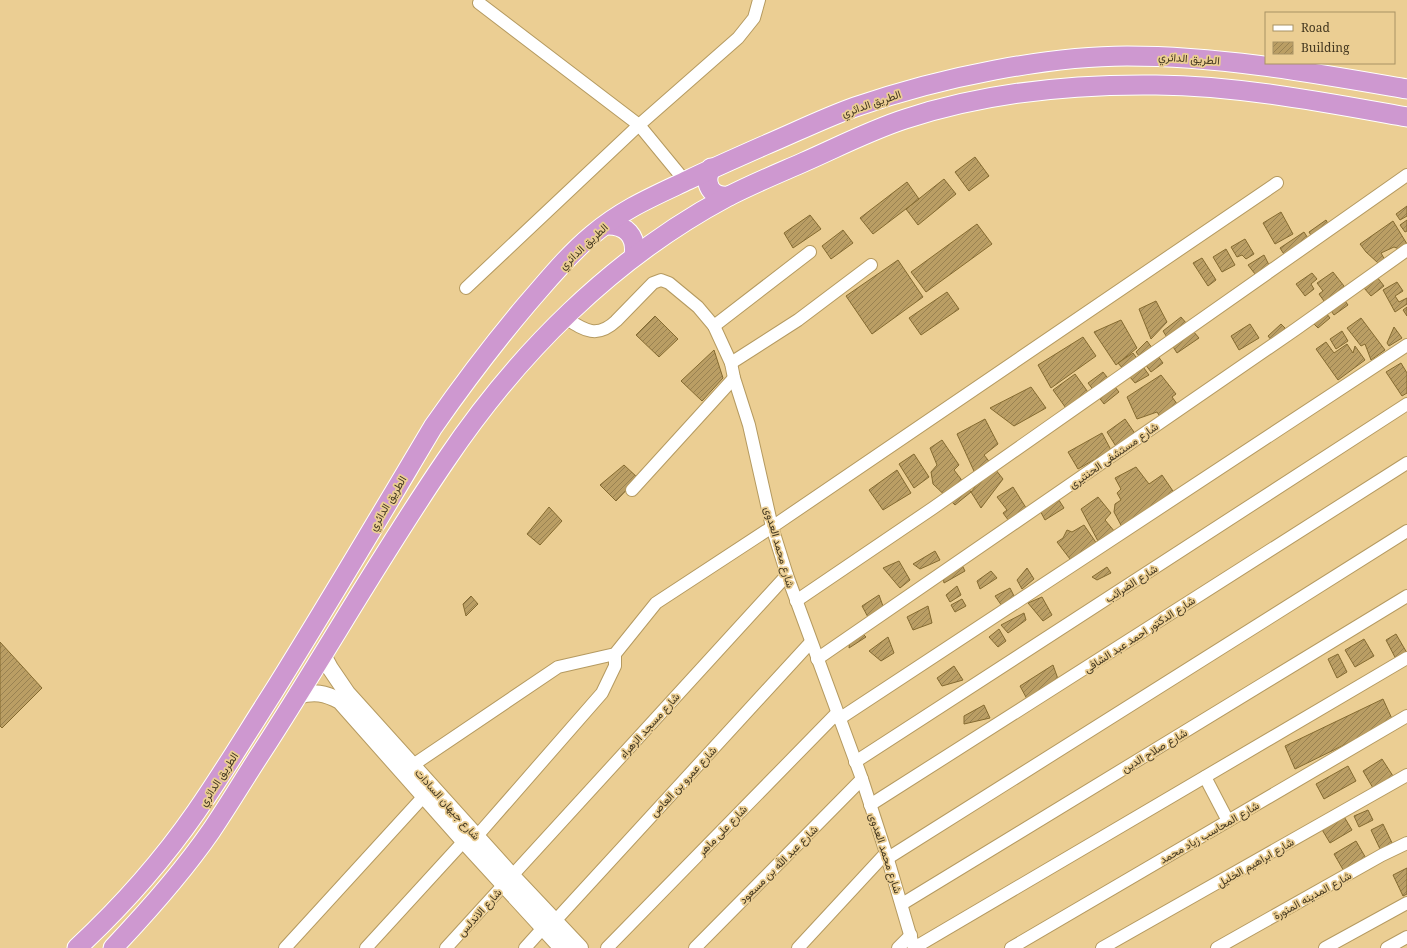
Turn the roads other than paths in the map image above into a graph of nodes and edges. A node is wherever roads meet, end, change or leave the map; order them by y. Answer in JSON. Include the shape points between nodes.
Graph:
{"nodes":[{"id":1,"x":759,"y":0,"type":"edge"},
{"id":2,"x":479,"y":3,"type":"dead end"},
{"id":3,"x":1407,"y":89,"type":"edge"},
{"id":4,"x":1407,"y":117,"type":"edge"},
{"id":5,"x":639,"y":125,"type":"junction"},
{"id":6,"x":711,"y":168,"type":"junction"},
{"id":7,"x":1407,"y":176,"type":"edge"},
{"id":8,"x":685,"y":181,"type":"junction"},
{"id":9,"x":1277,"y":183,"type":"dead end"},
{"id":10,"x":729,"y":196,"type":"junction"},
{"id":11,"x":606,"y":225,"type":"junction"},
{"id":12,"x":1407,"y":250,"type":"edge"},
{"id":13,"x":810,"y":252,"type":"dead end"},
{"id":14,"x":634,"y":256,"type":"junction"},
{"id":15,"x":871,"y":265,"type":"dead end"},
{"id":16,"x":466,"y":288,"type":"dead end"},
{"id":17,"x":565,"y":318,"type":"junction"},
{"id":18,"x":714,"y":326,"type":"junction"},
{"id":19,"x":1407,"y":345,"type":"edge"},
{"id":20,"x":731,"y":362,"type":"junction"},
{"id":21,"x":734,"y":378,"type":"junction"},
{"id":22,"x":1407,"y":404,"type":"edge"},
{"id":23,"x":1407,"y":463,"type":"edge"},
{"id":24,"x":632,"y":490,"type":"dead end"},
{"id":25,"x":772,"y":527,"type":"junction"},
{"id":26,"x":1407,"y":531,"type":"edge"},
{"id":27,"x":787,"y":575,"type":"junction"},
{"id":28,"x":1407,"y":596,"type":"edge"},
{"id":29,"x":796,"y":601,"type":"junction"},
{"id":30,"x":811,"y":642,"type":"junction"},
{"id":31,"x":615,"y":654,"type":"junction"},
{"id":32,"x":323,"y":655,"type":"junction"},
{"id":33,"x":1407,"y":658,"type":"edge"},
{"id":34,"x":817,"y":659,"type":"junction"},
{"id":35,"x":298,"y":696,"type":"junction"},
{"id":36,"x":838,"y":716,"type":"junction"},
{"id":37,"x":1407,"y":716,"type":"edge"},
{"id":38,"x":855,"y":762,"type":"junction"},
{"id":39,"x":413,"y":765,"type":"junction"},
{"id":40,"x":1407,"y":775,"type":"edge"},
{"id":41,"x":1204,"y":777,"type":"junction"},
{"id":42,"x":862,"y":779,"type":"junction"},
{"id":43,"x":424,"y":796,"type":"junction"},
{"id":44,"x":870,"y":805,"type":"junction"},
{"id":45,"x":1228,"y":821,"type":"junction"},
{"id":46,"x":470,"y":839,"type":"junction"},
{"id":47,"x":1407,"y":843,"type":"edge"},
{"id":48,"x":887,"y":855,"type":"junction"},
{"id":49,"x":508,"y":880,"type":"junction"},
{"id":50,"x":1407,"y":903,"type":"edge"},
{"id":51,"x":902,"y":904,"type":"junction"},
{"id":52,"x":549,"y":924,"type":"junction"},
{"id":53,"x":911,"y":935,"type":"junction"},
{"id":54,"x":1407,"y":937,"type":"edge"},
{"id":55,"x":77,"y":948,"type":"edge"},
{"id":56,"x":113,"y":948,"type":"edge"},
{"id":57,"x":285,"y":948,"type":"edge"},
{"id":58,"x":366,"y":948,"type":"edge"},
{"id":59,"x":446,"y":948,"type":"edge"},
{"id":60,"x":525,"y":948,"type":"edge"},
{"id":61,"x":562,"y":948,"type":"edge"},
{"id":62,"x":580,"y":948,"type":"edge"},
{"id":63,"x":607,"y":948,"type":"edge"},
{"id":64,"x":695,"y":948,"type":"edge"},
{"id":65,"x":798,"y":948,"type":"edge"},
{"id":66,"x":898,"y":948,"type":"edge"},
{"id":67,"x":914,"y":948,"type":"edge"},
{"id":68,"x":1012,"y":948,"type":"edge"},
{"id":69,"x":1102,"y":948,"type":"edge"},
{"id":70,"x":1217,"y":948,"type":"edge"},
{"id":71,"x":1326,"y":948,"type":"edge"},
{"id":72,"x":1388,"y":948,"type":"edge"}],
"edges":[{"from":1,"to":5,"type":"street","via":[[754,18],[738,38]]},
{"from":2,"to":5,"type":"street"},
{"from":3,"to":6,"type":"highway","name":"الطريق الدائري","via":[[1282,68],[1192,58],[1124,56],[1059,60],[958,77],[887,96],[852,108]]},
{"from":4,"to":10,"type":"highway","name":"الطريق الدائري","via":[[1274,94],[1214,88],[1152,85],[1030,93],[966,102],[903,120]]},
{"from":5,"to":8,"type":"street"},
{"from":5,"to":16,"type":"street"},
{"from":6,"to":8,"type":"highway","name":"الطريق الدائري"},
{"from":6,"to":10,"type":"highway","via":[[708,186],[717,195]]},
{"from":7,"to":29,"type":"street","via":[[940,504]]},
{"from":8,"to":11,"type":"highway","name":"الطريق الدائري","via":[[644,200]]},
{"from":9,"to":25,"type":"street"},
{"from":10,"to":14,"type":"highway","name":"الطريق الدائري"},
{"from":11,"to":14,"type":"highway","via":[[620,226],[626,230],[634,242]]},
{"from":11,"to":55,"type":"highway","name":"الطريق الدائري","via":[[576,250],[535,295],[457,393],[433,427],[301,648],[196,813],[133,892]]},
{"from":12,"to":34,"type":"street","name":"شارع مستشفى الحنتيرى"},
{"from":13,"to":18,"type":"street"},
{"from":14,"to":17,"type":"highway","name":"الطريق الدائري"},
{"from":15,"to":20,"type":"street","via":[[798,320]]},
{"from":17,"to":18,"type":"street","name":"شارع محمد العدوى","via":[[588,331],[603,330],[616,321],[653,283],[661,280],[669,283],[698,306]]},
{"from":17,"to":32,"type":"highway","name":"الطريق الدائري","via":[[508,378],[465,432],[409,516]]},
{"from":18,"to":20,"type":"street","name":"شارع محمد العدوى"},
{"from":19,"to":36,"type":"street","name":"شارع على ماهر"},
{"from":20,"to":21,"type":"street","name":"شارع محمد العدوى"},
{"from":21,"to":24,"type":"street"},
{"from":21,"to":25,"type":"street","name":"شارع محمد العدوى","via":[[749,425]]},
{"from":22,"to":38,"type":"street","name":"شارع الضرائب"},
{"from":23,"to":44,"type":"street","name":"شارع الدكتور احمد عبد الشافى"},
{"from":25,"to":27,"type":"street","name":"شارع محمد العدوى"},
{"from":25,"to":31,"type":"street","via":[[656,603]]},
{"from":26,"to":48,"type":"street"},
{"from":27,"to":29,"type":"street","name":"شارع محمد العدوى"},
{"from":27,"to":49,"type":"street","name":"شارع مسجد الزهراء"},
{"from":28,"to":51,"type":"street","name":"شارع صلاح الدين"},
{"from":29,"to":30,"type":"street","name":"شارع محمد العدوى"},
{"from":30,"to":34,"type":"street","name":"شارع محمد العدوى"},
{"from":30,"to":52,"type":"street","name":"شارع عمرو بن العاص"},
{"from":31,"to":39,"type":"street","via":[[558,666]]},
{"from":31,"to":46,"type":"street","via":[[615,666],[602,693]]},
{"from":32,"to":35,"type":"highway","name":"الطريق الدائري"},
{"from":32,"to":39,"type":"main road","name":"شارع جيهان السادات","via":[[347,693]]},
{"from":33,"to":41,"type":"street"},
{"from":34,"to":36,"type":"street","name":"شارع محمد العدوى"},
{"from":35,"to":43,"type":"main road","name":"شارع جيهان السادات","via":[[319,693],[340,701]]},
{"from":35,"to":56,"type":"highway","name":"الطريق الدائري","via":[[210,832],[162,895]]},
{"from":36,"to":38,"type":"street","name":"شارع محمد العدوى"},
{"from":36,"to":63,"type":"street","name":"شارع على ماهر"},
{"from":37,"to":45,"type":"street","name":"شارع المحاسب زياد محمد"},
{"from":38,"to":42,"type":"street","name":"شارع محمد العدوى"},
{"from":39,"to":46,"type":"main road","name":"شارع جيهان السادات"},
{"from":40,"to":69,"type":"street","name":"شارع ابراهيم الخليل"},
{"from":41,"to":45,"type":"street"},
{"from":41,"to":67,"type":"street"},
{"from":42,"to":44,"type":"street","name":"شارع محمد العدوى"},
{"from":42,"to":64,"type":"street","name":"شارع عبد الله بن مسعود"},
{"from":43,"to":46,"type":"main road","name":"شارع جيهان السادات"},
{"from":43,"to":57,"type":"street"},
{"from":44,"to":48,"type":"street","name":"شارع محمد العدوى"},
{"from":45,"to":68,"type":"street","name":"شارع المحاسب زياد محمد"},
{"from":46,"to":49,"type":"main road","name":"شارع جيهان السادات"},
{"from":46,"to":58,"type":"street"},
{"from":47,"to":70,"type":"street","name":"شارع المدينه المنورة"},
{"from":48,"to":51,"type":"street","name":"شارع محمد العدوى"},
{"from":48,"to":65,"type":"street"},
{"from":49,"to":52,"type":"main road","name":"شارع جيهان السادات"},
{"from":49,"to":59,"type":"street","name":"شارع الاندلس"},
{"from":50,"to":71,"type":"street"},
{"from":51,"to":53,"type":"street","name":"شارع محمد العدوى"},
{"from":52,"to":60,"type":"street","name":"شارع عمرو بن العاص"},
{"from":52,"to":61,"type":"main road","name":"شارع جيهان السادات"},
{"from":52,"to":62,"type":"main road","name":"شارع جيهان السادات"},
{"from":53,"to":66,"type":"street"},
{"from":53,"to":67,"type":"street","name":"شارع محمد العدوى"},
{"from":54,"to":72,"type":"street"}]}
